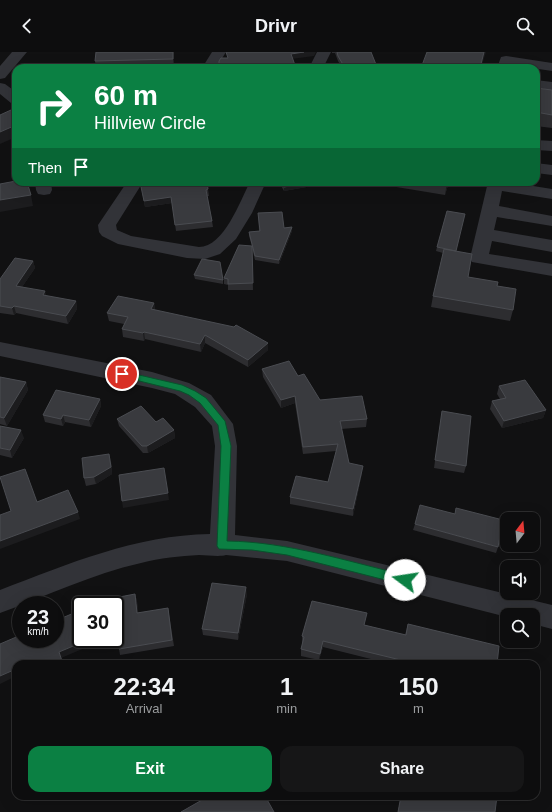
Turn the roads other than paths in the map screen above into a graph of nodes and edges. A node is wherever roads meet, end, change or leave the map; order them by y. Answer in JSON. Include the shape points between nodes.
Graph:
{"nodes":[{"id":1,"x":20,"y":52,"type":"edge"},
{"id":2,"x":219,"y":52,"type":"edge"},
{"id":3,"x":324,"y":52,"type":"edge"},
{"id":4,"x":212,"y":64,"type":"edge"},
{"id":5,"x":318,"y":64,"type":"edge"},
{"id":6,"x":505,"y":64,"type":"edge"},
{"id":7,"x":532,"y":64,"type":"edge"},
{"id":8,"x":540,"y":65,"type":"edge"},
{"id":9,"x":552,"y":67,"type":"edge"},
{"id":10,"x":0,"y":75,"type":"edge"},
{"id":11,"x":540,"y":84,"type":"edge"},
{"id":12,"x":552,"y":86,"type":"edge"},
{"id":13,"x":0,"y":87,"type":"edge"},
{"id":14,"x":12,"y":97,"type":"edge"},
{"id":15,"x":540,"y":145,"type":"edge"},
{"id":16,"x":552,"y":146,"type":"edge"},
{"id":17,"x":540,"y":168,"type":"edge"},
{"id":18,"x":552,"y":170,"type":"edge"},
{"id":19,"x":132,"y":186,"type":"edge"},
{"id":20,"x":256,"y":186,"type":"edge"},
{"id":21,"x":494,"y":186,"type":"edge"},
{"id":22,"x":511,"y":186,"type":"edge"},
{"id":23,"x":552,"y":194,"type":"edge"},
{"id":24,"x":490,"y":210,"type":"junction"},
{"id":25,"x":552,"y":221,"type":"edge"},
{"id":26,"x":484,"y":234,"type":"junction"},
{"id":27,"x":552,"y":246,"type":"edge"},
{"id":28,"x":552,"y":270,"type":"edge"},
{"id":29,"x":0,"y":349,"type":"edge"},
{"id":30,"x":222,"y":546,"type":"junction"},
{"id":31,"x":0,"y":602,"type":"edge"},
{"id":32,"x":552,"y":617,"type":"edge"}],
"edges":[{"from":1,"to":10,"type":"street"},
{"from":2,"to":4,"type":"street"},
{"from":3,"to":5,"type":"street"},
{"from":6,"to":7,"type":"street","via":[[506,60]]},
{"from":8,"to":9,"type":"street"},
{"from":11,"to":12,"type":"street"},
{"from":13,"to":14,"type":"street"},
{"from":15,"to":16,"type":"street"},
{"from":17,"to":18,"type":"street"},
{"from":19,"to":20,"type":"street","via":[[107,225],[111,235],[206,253],[232,234]]},
{"from":21,"to":24,"type":"street"},
{"from":22,"to":23,"type":"street"},
{"from":24,"to":25,"type":"street"},
{"from":24,"to":26,"type":"street"},
{"from":26,"to":27,"type":"street"},
{"from":26,"to":28,"type":"street","via":[[479,258]]},
{"from":29,"to":30,"type":"street","via":[[152,380],[182,388],[203,401],[222,424],[226,446]]},
{"from":30,"to":31,"type":"street","via":[[189,545],[118,558]]},
{"from":30,"to":32,"type":"street","via":[[287,550]]}]}
